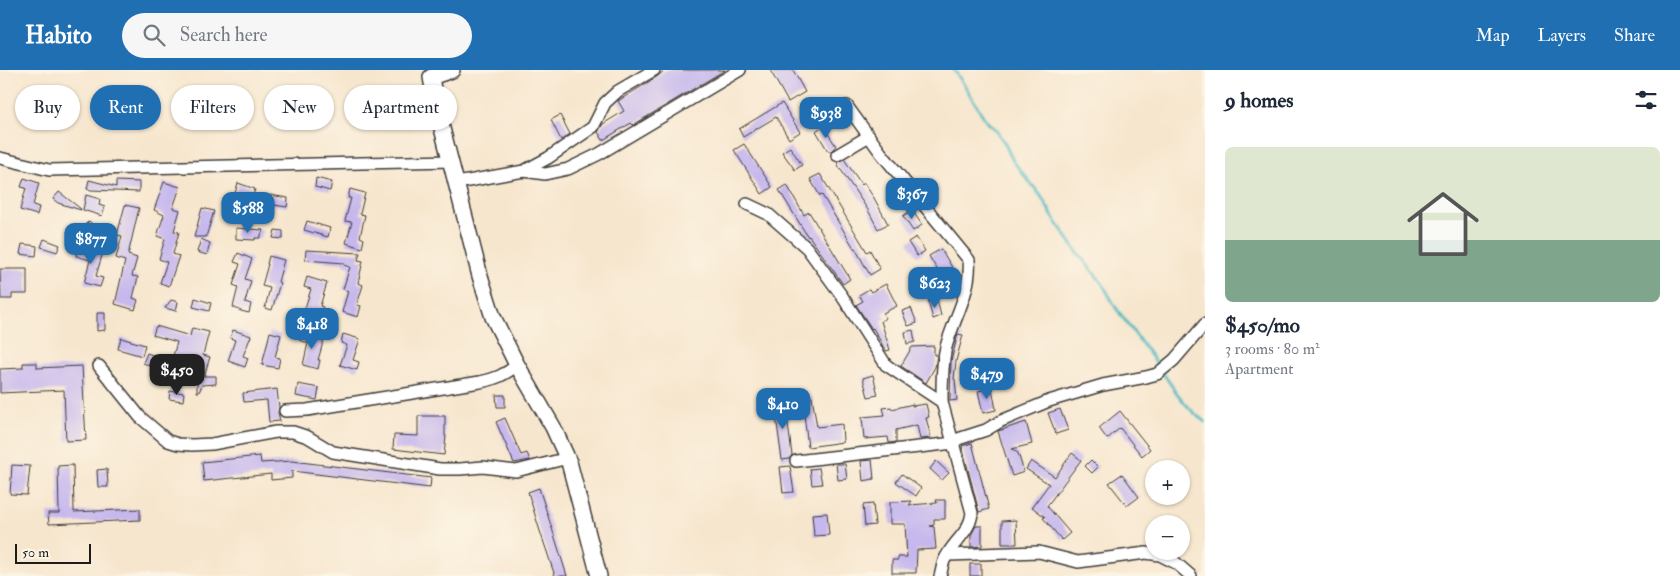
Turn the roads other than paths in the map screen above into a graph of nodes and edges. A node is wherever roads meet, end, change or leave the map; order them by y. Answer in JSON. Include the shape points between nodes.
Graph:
{"nodes":[{"id":1,"x":452,"y":70,"type":"edge"},
{"id":2,"x":654,"y":70,"type":"edge"},
{"id":3,"x":740,"y":70,"type":"edge"},
{"id":4,"x":430,"y":73,"type":"edge"},
{"id":5,"x":847,"y":106,"type":"dead end"},
{"id":6,"x":869,"y":136,"type":"junction"},
{"id":7,"x":837,"y":156,"type":"dead end"},
{"id":8,"x":0,"y":158,"type":"edge"},
{"id":9,"x":452,"y":161,"type":"junction"},
{"id":10,"x":524,"y":171,"type":"junction"},
{"id":11,"x":457,"y":183,"type":"junction"},
{"id":12,"x":747,"y":204,"type":"dead end"},
{"id":13,"x":1205,"y":324,"type":"edge"},
{"id":14,"x":517,"y":365,"type":"junction"},
{"id":15,"x":99,"y":366,"type":"dead end"},
{"id":16,"x":942,"y":402,"type":"junction"},
{"id":17,"x":285,"y":412,"type":"dead end"},
{"id":18,"x":954,"y":444,"type":"junction"},
{"id":19,"x":568,"y":458,"type":"junction"},
{"id":20,"x":796,"y":461,"type":"dead end"},
{"id":21,"x":948,"y":555,"type":"junction"},
{"id":22,"x":600,"y":576,"type":"edge"},
{"id":23,"x":940,"y":576,"type":"edge"},
{"id":24,"x":1191,"y":576,"type":"edge"}],
"edges":[{"from":1,"to":4,"type":"main road"},
{"from":2,"to":10,"type":"street","via":[[618,91],[605,103],[593,127]]},
{"from":3,"to":10,"type":"street","via":[[576,166],[553,173]]},
{"from":4,"to":9,"type":"main road"},
{"from":5,"to":6,"type":"street"},
{"from":6,"to":7,"type":"street"},
{"from":6,"to":16,"type":"street","via":[[969,260],[965,293],[946,347]]},
{"from":8,"to":9,"type":"street","via":[[49,170]]},
{"from":9,"to":11,"type":"main road"},
{"from":10,"to":11,"type":"street"},
{"from":11,"to":14,"type":"main road","via":[[493,317]]},
{"from":12,"to":16,"type":"street","via":[[768,214],[807,248],[886,365]]},
{"from":13,"to":18,"type":"street","via":[[1174,360],[1157,374],[1049,401],[958,439]]},
{"from":14,"to":17,"type":"street","via":[[506,374],[488,380]]},
{"from":14,"to":19,"type":"main road"},
{"from":15,"to":19,"type":"street","via":[[140,417],[168,441],[178,444],[212,444],[293,432],[333,452],[440,469],[483,467],[516,471]]},
{"from":16,"to":18,"type":"street"},
{"from":18,"to":20,"type":"street"},
{"from":18,"to":21,"type":"street","via":[[972,514],[967,529]]},
{"from":19,"to":22,"type":"main road"},
{"from":21,"to":23,"type":"street"},
{"from":21,"to":24,"type":"street","via":[[1040,552],[1078,562],[1146,553],[1168,559]]}]}
